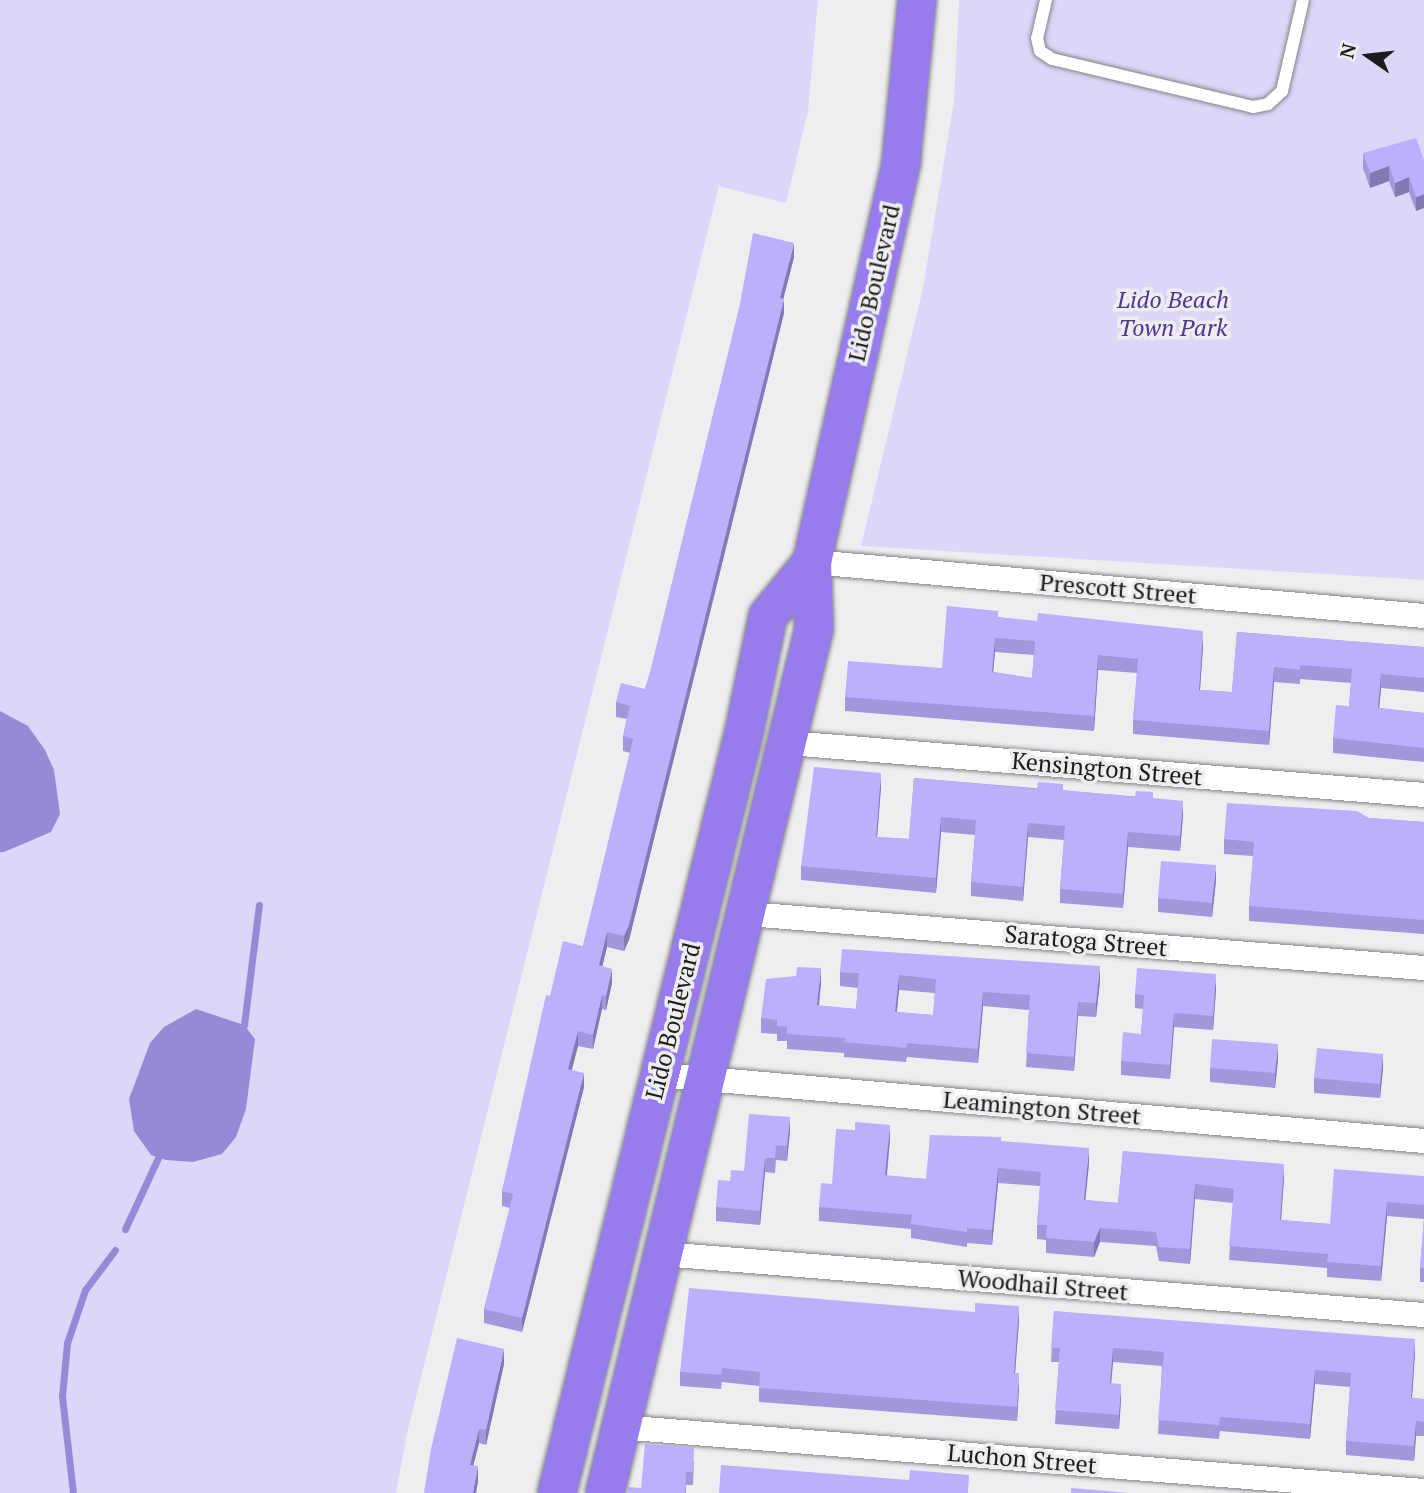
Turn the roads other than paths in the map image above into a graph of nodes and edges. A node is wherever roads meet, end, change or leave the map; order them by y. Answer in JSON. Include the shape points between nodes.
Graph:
{"nodes":[{"id":1,"x":917,"y":0,"type":"edge"},
{"id":2,"x":1046,"y":0,"type":"edge"},
{"id":3,"x":1303,"y":0,"type":"edge"},
{"id":4,"x":812,"y":562,"type":"junction"},
{"id":5,"x":1424,"y":616,"type":"edge"},
{"id":6,"x":789,"y":743,"type":"junction"},
{"id":7,"x":1424,"y":795,"type":"edge"},
{"id":8,"x":748,"y":914,"type":"junction"},
{"id":9,"x":1424,"y":968,"type":"edge"},
{"id":10,"x":659,"y":1074,"type":"junction"},
{"id":11,"x":705,"y":1079,"type":"junction"},
{"id":12,"x":1424,"y":1142,"type":"edge"},
{"id":13,"x":662,"y":1254,"type":"junction"},
{"id":14,"x":1424,"y":1315,"type":"edge"},
{"id":15,"x":619,"y":1427,"type":"junction"},
{"id":16,"x":1424,"y":1491,"type":"edge"},
{"id":17,"x":557,"y":1493,"type":"edge"},
{"id":18,"x":605,"y":1493,"type":"edge"}],
"edges":[{"from":1,"to":4,"type":"highway","name":"Lido Boulevard","via":[[901,163]]},
{"from":2,"to":3,"type":"lane","via":[[1037,38],[1040,51],[1052,59],[1253,107],[1268,104],[1282,91]]},
{"from":4,"to":5,"type":"street","name":"Prescott Street"},
{"from":4,"to":6,"type":"highway","name":"Lido Boulevard","via":[[814,629]]},
{"from":4,"to":10,"type":"highway","name":"Lido Boulevard","via":[[768,616]]},
{"from":6,"to":7,"type":"street","name":"Kensington Street"},
{"from":6,"to":8,"type":"highway","name":"Lido Boulevard"},
{"from":8,"to":9,"type":"street","name":"Saratoga Street"},
{"from":8,"to":11,"type":"highway","name":"Lido Boulevard"},
{"from":10,"to":11,"type":"street","name":"Leamington Street"},
{"from":10,"to":17,"type":"highway","name":"Lido Boulevard"},
{"from":11,"to":12,"type":"street","name":"Leamington Street"},
{"from":11,"to":13,"type":"highway","name":"Lido Boulevard"},
{"from":13,"to":14,"type":"street","name":"Woodhail Street"},
{"from":13,"to":15,"type":"highway","name":"Lido Boulevard"},
{"from":15,"to":16,"type":"street","name":"Luchon Street"},
{"from":15,"to":18,"type":"highway","name":"Lido Boulevard"}]}
